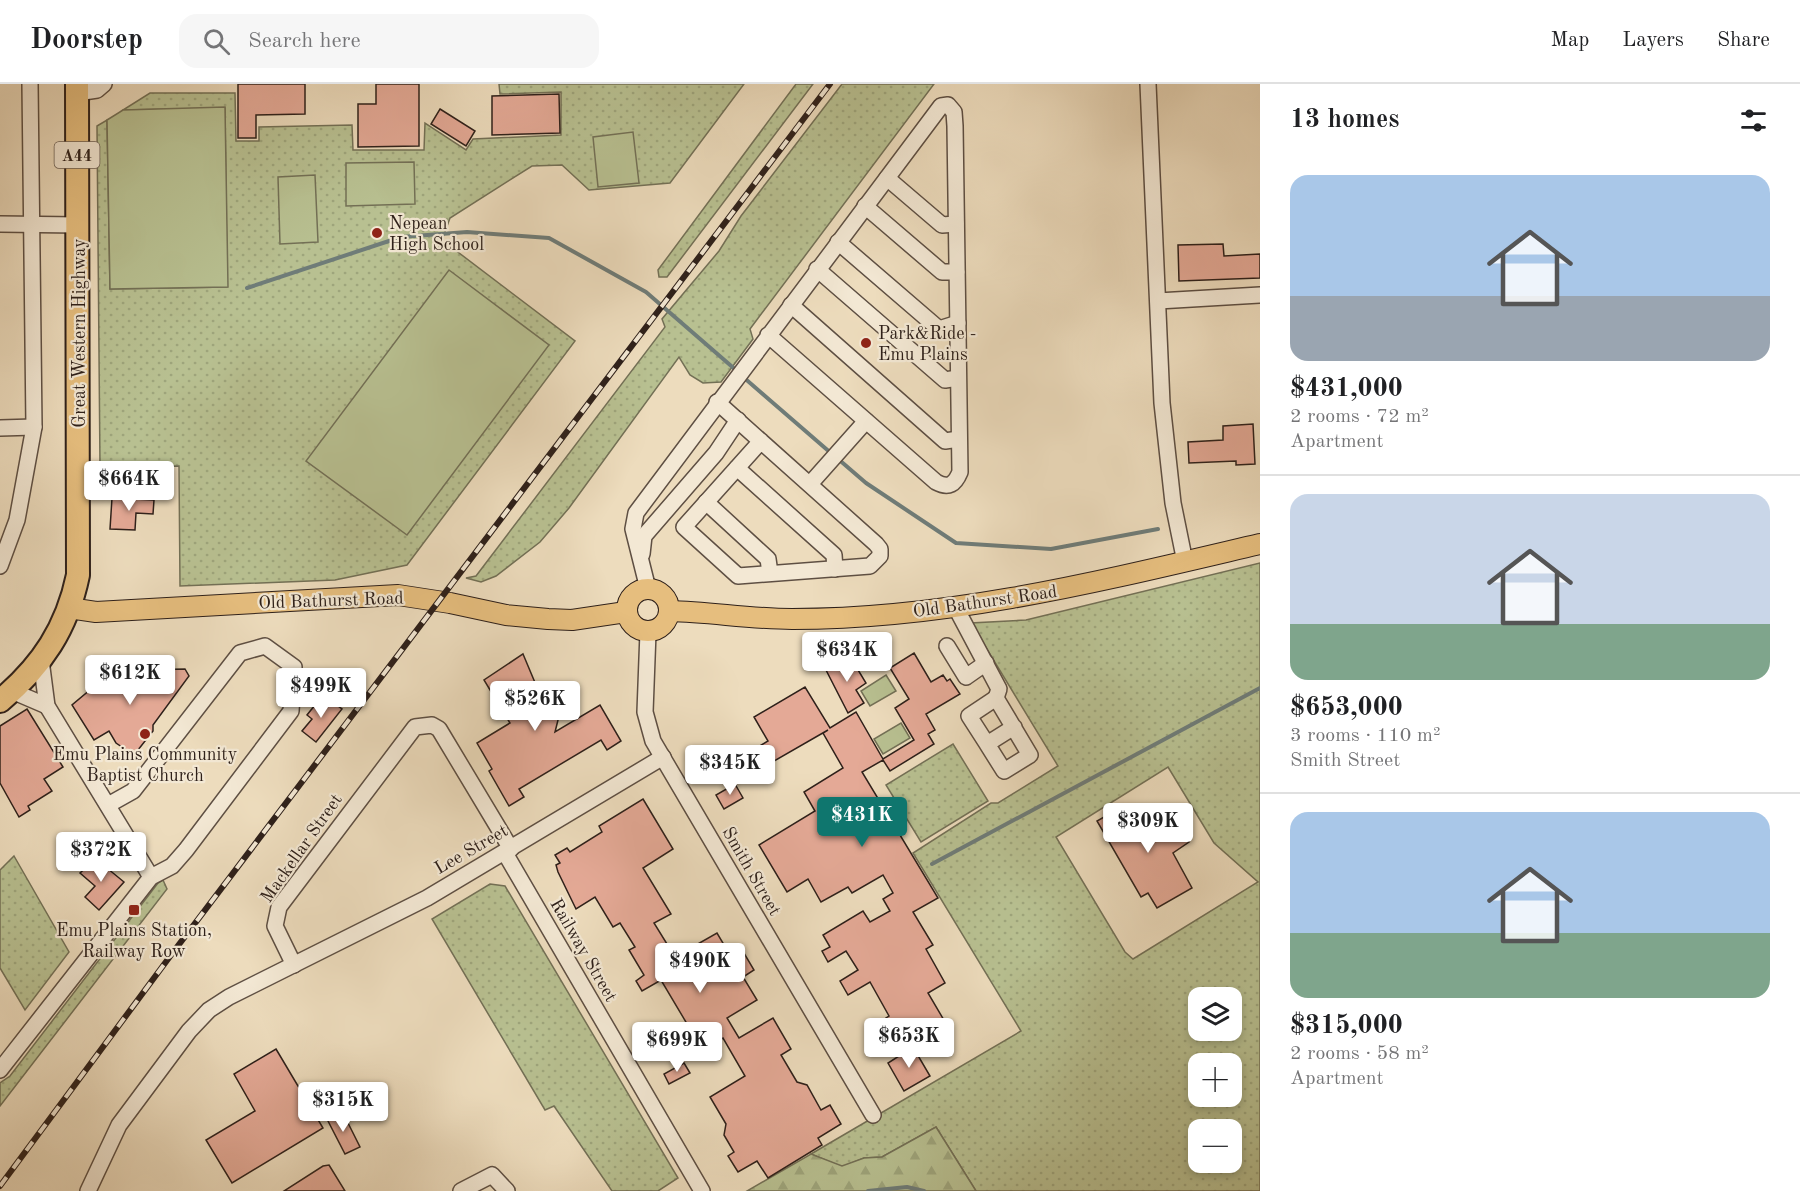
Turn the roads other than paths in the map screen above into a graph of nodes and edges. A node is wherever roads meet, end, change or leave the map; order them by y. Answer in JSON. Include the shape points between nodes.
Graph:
{"nodes":[{"id":1,"x":30,"y":84,"type":"edge"},
{"id":2,"x":104,"y":84,"type":"edge"},
{"id":3,"x":1148,"y":84,"type":"edge"},
{"id":4,"x":77,"y":89,"type":"edge"},
{"id":5,"x":887,"y":178,"type":"junction"},
{"id":6,"x":865,"y":206,"type":"junction"},
{"id":7,"x":0,"y":224,"type":"edge"},
{"id":8,"x":32,"y":224,"type":"junction"},
{"id":9,"x":956,"y":224,"type":"junction"},
{"id":10,"x":78,"y":225,"type":"junction"},
{"id":11,"x":838,"y":242,"type":"junction"},
{"id":12,"x":818,"y":269,"type":"junction"},
{"id":13,"x":957,"y":273,"type":"junction"},
{"id":14,"x":1260,"y":295,"type":"edge"},
{"id":15,"x":1158,"y":301,"type":"junction"},
{"id":16,"x":791,"y":305,"type":"junction"},
{"id":17,"x":958,"y":323,"type":"junction"},
{"id":18,"x":768,"y":335,"type":"junction"},
{"id":19,"x":958,"y":378,"type":"junction"},
{"id":20,"x":717,"y":402,"type":"junction"},
{"id":21,"x":738,"y":420,"type":"junction"},
{"id":22,"x":866,"y":421,"type":"junction"},
{"id":23,"x":34,"y":427,"type":"junction"},
{"id":24,"x":0,"y":428,"type":"edge"},
{"id":25,"x":696,"y":431,"type":"junction"},
{"id":26,"x":959,"y":439,"type":"junction"},
{"id":27,"x":761,"y":441,"type":"junction"},
{"id":28,"x":720,"y":446,"type":"junction"},
{"id":29,"x":737,"y":468,"type":"junction"},
{"id":30,"x":810,"y":484,"type":"junction"},
{"id":31,"x":706,"y":502,"type":"junction"},
{"id":32,"x":1260,"y":544,"type":"edge"},
{"id":33,"x":642,"y":558,"type":"junction"},
{"id":34,"x":1185,"y":562,"type":"junction"},
{"id":35,"x":0,"y":566,"type":"edge"},
{"id":36,"x":835,"y":569,"type":"junction"},
{"id":37,"x":770,"y":573,"type":"junction"},
{"id":38,"x":648,"y":589,"type":"junction"},
{"id":39,"x":69,"y":608,"type":"junction"},
{"id":40,"x":956,"y":608,"type":"junction"},
{"id":41,"x":670,"y":611,"type":"junction"},
{"id":42,"x":626,"y":612,"type":"junction"},
{"id":43,"x":648,"y":632,"type":"junction"},
{"id":44,"x":947,"y":646,"type":"dead end"},
{"id":45,"x":41,"y":660,"type":"junction"},
{"id":46,"x":986,"y":663,"type":"junction"},
{"id":47,"x":6,"y":696,"type":"edge"},
{"id":48,"x":996,"y":698,"type":"junction"},
{"id":49,"x":47,"y":706,"type":"junction"},
{"id":50,"x":1014,"y":727,"type":"junction"},
{"id":51,"x":987,"y":744,"type":"junction"},
{"id":52,"x":663,"y":757,"type":"junction"},
{"id":53,"x":108,"y":805,"type":"junction"},
{"id":54,"x":508,"y":851,"type":"junction"},
{"id":55,"x":151,"y":877,"type":"junction"},
{"id":56,"x":294,"y":965,"type":"junction"},
{"id":57,"x":0,"y":1070,"type":"edge"},
{"id":58,"x":873,"y":1115,"type":"dead end"},
{"id":59,"x":88,"y":1191,"type":"edge"},
{"id":60,"x":461,"y":1191,"type":"edge"},
{"id":61,"x":507,"y":1191,"type":"edge"},
{"id":62,"x":702,"y":1191,"type":"edge"}],
"edges":[{"from":1,"to":8,"type":"street"},
{"from":2,"to":4,"type":"street","via":[[97,90]]},
{"from":3,"to":15,"type":"street"},
{"from":4,"to":10,"type":"highway","name":"Great Western Highway","number":"A44"},
{"from":5,"to":6,"type":"street"},
{"from":5,"to":9,"type":"street","via":[[942,225]]},
{"from":5,"to":9,"type":"street","via":[[941,106],[948,105],[955,119]]},
{"from":6,"to":11,"type":"street"},
{"from":6,"to":13,"type":"street","via":[[942,272]]},
{"from":7,"to":8,"type":"street"},
{"from":8,"to":10,"type":"street"},
{"from":8,"to":23,"type":"street"},
{"from":9,"to":13,"type":"street"},
{"from":10,"to":39,"type":"highway","name":"Great Western Highway","number":"A44","via":[[80,548]]},
{"from":11,"to":12,"type":"street"},
{"from":11,"to":17,"type":"street","via":[[939,328]]},
{"from":12,"to":16,"type":"street"},
{"from":12,"to":19,"type":"street","via":[[945,380]]},
{"from":13,"to":17,"type":"street"},
{"from":14,"to":15,"type":"street"},
{"from":15,"to":34,"type":"street","via":[[1168,468]]},
{"from":16,"to":18,"type":"street"},
{"from":16,"to":26,"type":"street","via":[[945,441]]},
{"from":17,"to":19,"type":"street"},
{"from":18,"to":20,"type":"street"},
{"from":18,"to":22,"type":"street"},
{"from":19,"to":26,"type":"street"},
{"from":20,"to":21,"type":"street"},
{"from":20,"to":25,"type":"street"},
{"from":21,"to":27,"type":"street"},
{"from":21,"to":28,"type":"street"},
{"from":22,"to":26,"type":"street","via":[[944,486],[952,485],[960,472]]},
{"from":22,"to":30,"type":"street"},
{"from":23,"to":24,"type":"street"},
{"from":23,"to":35,"type":"street","via":[[17,519]]},
{"from":25,"to":28,"type":"street","via":[[713,429],[719,435]]},
{"from":25,"to":33,"type":"street","via":[[636,513],[633,529]]},
{"from":27,"to":29,"type":"street"},
{"from":27,"to":30,"type":"street"},
{"from":28,"to":33,"type":"street","via":[[644,536]]},
{"from":29,"to":31,"type":"street"},
{"from":29,"to":36,"type":"street","via":[[834,555]]},
{"from":30,"to":36,"type":"street","via":[[880,549],[880,556],[870,566]]},
{"from":31,"to":37,"type":"street","via":[[768,559]]},
{"from":31,"to":37,"type":"street","via":[[684,526],[738,576]]},
{"from":32,"to":34,"type":"main road","name":"Old Bathurst Road"},
{"from":33,"to":38,"type":"street"},
{"from":34,"to":40,"type":"main road","name":"Old Bathurst Road","via":[[1028,597]]},
{"from":36,"to":37,"type":"street"},
{"from":38,"to":41,"type":"main road","via":[[661,592]]},
{"from":38,"to":42,"type":"main road","via":[[632,596]]},
{"from":39,"to":42,"type":"main road","name":"Old Bathurst Road","via":[[96,612],[398,596],[548,619],[572,620]]},
{"from":39,"to":45,"type":"highway","name":"Great Western Highway","number":"A44"},
{"from":40,"to":41,"type":"main road","name":"Old Bathurst Road","via":[[793,619]]},
{"from":40,"to":46,"type":"street"},
{"from":41,"to":43,"type":"main road","via":[[661,628]]},
{"from":42,"to":43,"type":"main road","via":[[631,624]]},
{"from":43,"to":52,"type":"street","name":"Smith Street","via":[[645,712],[647,727]]},
{"from":44,"to":46,"type":"street","via":[[966,677]]},
{"from":45,"to":47,"type":"highway","name":"Great Western Highway","number":"A44"},
{"from":45,"to":49,"type":"street"},
{"from":46,"to":48,"type":"street","via":[[999,689]]},
{"from":47,"to":49,"type":"street"},
{"from":48,"to":50,"type":"street"},
{"from":48,"to":51,"type":"street","via":[[969,716]]},
{"from":49,"to":53,"type":"street"},
{"from":50,"to":51,"type":"street"},
{"from":50,"to":51,"type":"street","via":[[1030,755],[1004,771]]},
{"from":52,"to":54,"type":"street","name":"Lee Street"},
{"from":52,"to":58,"type":"street","name":"Smith Street"},
{"from":53,"to":55,"type":"street"},
{"from":53,"to":55,"type":"street","via":[[133,791],[240,653],[265,646],[292,664],[295,672],[290,713],[181,856],[172,866]]},
{"from":54,"to":56,"type":"street","name":"Lee Street","via":[[401,912]]},
{"from":54,"to":56,"type":"street","name":"Mackellar Street","via":[[439,729],[432,725],[415,727],[279,907],[275,926]]},
{"from":54,"to":62,"type":"street","name":"Railway Street"},
{"from":55,"to":57,"type":"street"},
{"from":56,"to":59,"type":"street","via":[[230,997],[199,1020],[119,1125]]},
{"from":60,"to":61,"type":"street","via":[[492,1175]]}]}
